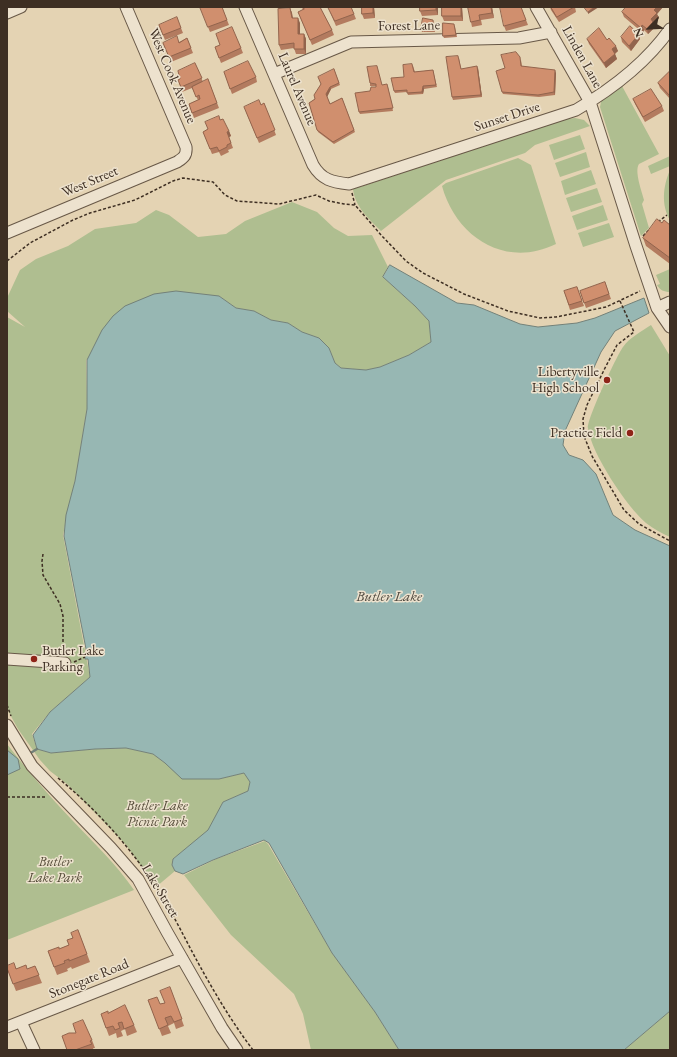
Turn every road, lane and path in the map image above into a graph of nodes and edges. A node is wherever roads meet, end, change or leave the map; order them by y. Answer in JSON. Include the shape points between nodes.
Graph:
{"nodes":[{"id":1,"x":21,"y":7,"type":"edge"},
{"id":2,"x":126,"y":7,"type":"edge"},
{"id":3,"x":536,"y":7,"type":"edge"},
{"id":4,"x":248,"y":8,"type":"edge"},
{"id":5,"x":7,"y":13,"type":"edge"},
{"id":6,"x":670,"y":29,"type":"edge"},
{"id":7,"x":551,"y":32,"type":"junction"},
{"id":8,"x":274,"y":74,"type":"junction"},
{"id":9,"x":590,"y":102,"type":"junction"},
{"id":10,"x":184,"y":158,"type":"joint"},
{"id":11,"x":327,"y":179,"type":"joint"},
{"id":12,"x":667,"y":215,"type":"dead end"},
{"id":13,"x":656,"y":224,"type":"edge"},
{"id":14,"x":652,"y":228,"type":"edge"},
{"id":15,"x":7,"y":233,"type":"edge"},
{"id":16,"x":641,"y":239,"type":"dead end"},
{"id":17,"x":7,"y":261,"type":"edge"},
{"id":18,"x":637,"y":293,"type":"dead end"},
{"id":19,"x":621,"y":302,"type":"junction"},
{"id":20,"x":670,"y":302,"type":"edge"},
{"id":21,"x":657,"y":308,"type":"junction"},
{"id":22,"x":670,"y":326,"type":"edge"},
{"id":23,"x":670,"y":541,"type":"edge"},
{"id":24,"x":43,"y":554,"type":"dead end"},
{"id":25,"x":7,"y":659,"type":"edge"},
{"id":26,"x":65,"y":663,"type":"joint"},
{"id":27,"x":7,"y":725,"type":"edge"},
{"id":28,"x":66,"y":784,"type":"dead end"},
{"id":29,"x":56,"y":792,"type":"junction"},
{"id":30,"x":7,"y":797,"type":"edge"},
{"id":31,"x":182,"y":958,"type":"junction"},
{"id":32,"x":21,"y":1022,"type":"junction"},
{"id":33,"x":7,"y":1027,"type":"edge"},
{"id":34,"x":34,"y":1050,"type":"edge"},
{"id":35,"x":237,"y":1050,"type":"edge"}],
"edges":[{"from":1,"to":5,"type":"street"},
{"from":2,"to":10,"type":"street","name":"West Cook Avenue","via":[[186,147]]},
{"from":3,"to":7,"type":"street","name":"Linden Lane"},
{"from":4,"to":8,"type":"street","name":"Laurel Avenue"},
{"from":6,"to":9,"type":"street","name":"Sunset Drive","via":[[631,72]]},
{"from":7,"to":8,"type":"street","name":"Forest Lane","via":[[519,38],[351,42]]},
{"from":7,"to":9,"type":"street","name":"Linden Lane"},
{"from":8,"to":11,"type":"street","name":"Laurel Avenue","via":[[313,165],[318,173]]},
{"from":9,"to":11,"type":"street","name":"Sunset Drive","via":[[576,110],[373,177],[349,184]]},
{"from":9,"to":21,"type":"street","name":"Linden Lane"},
{"from":10,"to":15,"type":"street","name":"West Street"},
{"from":12,"to":13,"type":"path"},
{"from":14,"to":16,"type":"path"},
{"from":17,"to":19,"type":"path","via":[[30,243],[73,220],[135,200],[183,178],[213,182],[225,195],[237,201],[279,204],[316,195],[329,201],[355,205],[406,261],[423,273],[508,312],[556,318]]},
{"from":18,"to":19,"type":"path"},
{"from":19,"to":23,"type":"path","via":[[634,332],[617,344],[587,405],[583,419],[584,436],[592,456],[624,510],[639,524]]},
{"from":20,"to":21,"type":"street"},
{"from":21,"to":22,"type":"street","name":"Linden Lane"},
{"from":24,"to":26,"type":"path","via":[[43,575],[64,616]]},
{"from":25,"to":26,"type":"street"},
{"from":27,"to":29,"type":"street","name":"Lake Street","via":[[32,766]]},
{"from":28,"to":29,"type":"path"},
{"from":29,"to":30,"type":"path","via":[[53,796],[46,797]]},
{"from":29,"to":31,"type":"street","name":"Lake Street","via":[[138,879]]},
{"from":31,"to":32,"type":"street","name":"Stonegate Road"},
{"from":31,"to":35,"type":"street","name":"Lake Street"},
{"from":32,"to":33,"type":"street","name":"Stonegate Road"},
{"from":32,"to":34,"type":"street"}]}
